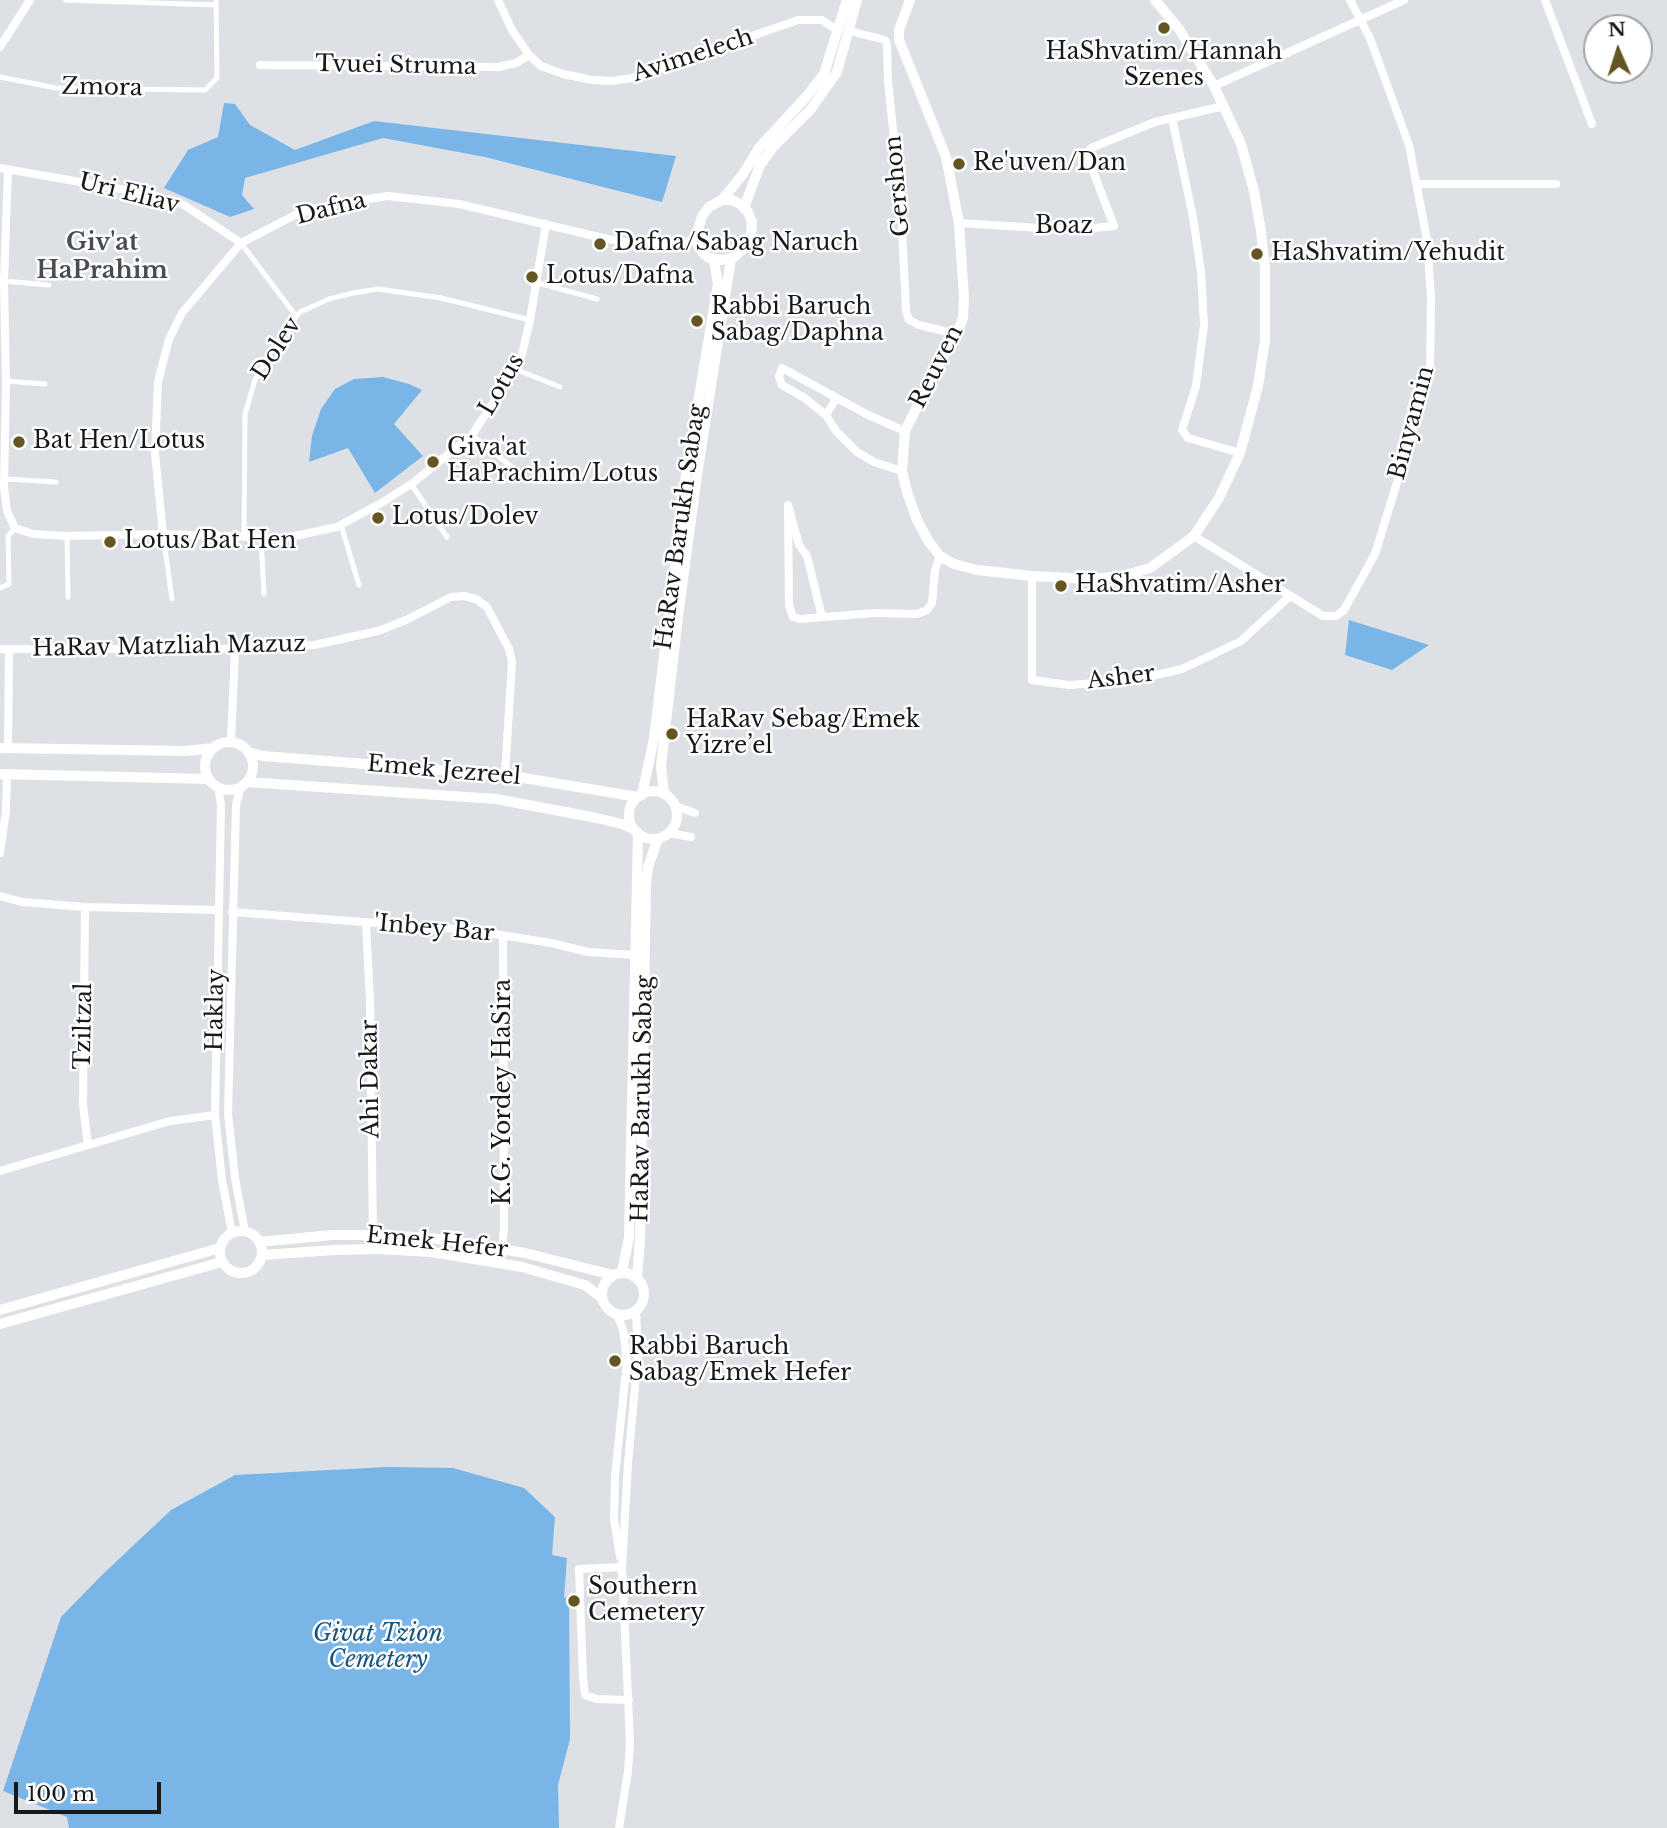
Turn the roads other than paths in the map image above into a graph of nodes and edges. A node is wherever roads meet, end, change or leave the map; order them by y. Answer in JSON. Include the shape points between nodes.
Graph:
{"nodes":[{"id":1,"x":30,"y":0,"type":"edge"},
{"id":2,"x":65,"y":0,"type":"edge"},
{"id":3,"x":498,"y":0,"type":"edge"},
{"id":4,"x":847,"y":0,"type":"edge"},
{"id":5,"x":858,"y":0,"type":"edge"},
{"id":6,"x":910,"y":0,"type":"edge"},
{"id":7,"x":1155,"y":0,"type":"edge"},
{"id":8,"x":1350,"y":0,"type":"edge"},
{"id":9,"x":1404,"y":0,"type":"edge"},
{"id":10,"x":1545,"y":0,"type":"edge"},
{"id":11,"x":216,"y":2,"type":"edge"},
{"id":12,"x":1361,"y":20,"type":"junction"},
{"id":13,"x":850,"y":30,"type":"junction"},
{"id":14,"x":838,"y":31,"type":"junction"},
{"id":15,"x":0,"y":47,"type":"edge"},
{"id":16,"x":529,"y":55,"type":"junction"},
{"id":17,"x":260,"y":65,"type":"dead end"},
{"id":18,"x":0,"y":77,"type":"edge"},
{"id":19,"x":1214,"y":86,"type":"junction"},
{"id":20,"x":1224,"y":106,"type":"junction"},
{"id":21,"x":1171,"y":118,"type":"junction"},
{"id":22,"x":1592,"y":124,"type":"dead end"},
{"id":23,"x":4,"y":169,"type":"edge"},
{"id":24,"x":1417,"y":184,"type":"junction"},
{"id":25,"x":1556,"y":184,"type":"dead end"},
{"id":26,"x":722,"y":200,"type":"junction"},
{"id":27,"x":744,"y":208,"type":"junction"},
{"id":28,"x":959,"y":223,"type":"junction"},
{"id":29,"x":546,"y":225,"type":"junction"},
{"id":30,"x":697,"y":240,"type":"junction"},
{"id":31,"x":241,"y":243,"type":"junction"},
{"id":32,"x":731,"y":259,"type":"junction"},
{"id":33,"x":714,"y":260,"type":"junction"},
{"id":34,"x":4,"y":281,"type":"junction"},
{"id":35,"x":538,"y":283,"type":"junction"},
{"id":36,"x":49,"y":285,"type":"dead end"},
{"id":37,"x":2,"y":294,"type":"edge"},
{"id":38,"x":597,"y":299,"type":"dead end"},
{"id":39,"x":296,"y":316,"type":"junction"},
{"id":40,"x":530,"y":320,"type":"junction"},
{"id":41,"x":957,"y":334,"type":"junction"},
{"id":42,"x":515,"y":369,"type":"junction"},
{"id":43,"x":4,"y":384,"type":"edge"},
{"id":44,"x":45,"y":384,"type":"dead end"},
{"id":45,"x":560,"y":387,"type":"dead end"},
{"id":46,"x":836,"y":399,"type":"junction"},
{"id":47,"x":826,"y":415,"type":"junction"},
{"id":48,"x":905,"y":431,"type":"junction"},
{"id":49,"x":471,"y":435,"type":"junction"},
{"id":50,"x":1240,"y":453,"type":"junction"},
{"id":51,"x":902,"y":471,"type":"junction"},
{"id":52,"x":518,"y":472,"type":"dead end"},
{"id":53,"x":56,"y":482,"type":"dead end"},
{"id":54,"x":3,"y":484,"type":"edge"},
{"id":55,"x":411,"y":484,"type":"junction"},
{"id":56,"x":341,"y":525,"type":"junction"},
{"id":57,"x":15,"y":528,"type":"junction"},
{"id":58,"x":163,"y":534,"type":"junction"},
{"id":59,"x":67,"y":536,"type":"junction"},
{"id":60,"x":1194,"y":536,"type":"junction"},
{"id":61,"x":244,"y":537,"type":"junction"},
{"id":62,"x":447,"y":537,"type":"dead end"},
{"id":63,"x":261,"y":538,"type":"junction"},
{"id":64,"x":940,"y":556,"type":"junction"},
{"id":65,"x":1032,"y":576,"type":"junction"},
{"id":66,"x":359,"y":585,"type":"dead end"},
{"id":67,"x":0,"y":588,"type":"edge"},
{"id":68,"x":264,"y":594,"type":"dead end"},
{"id":69,"x":1290,"y":596,"type":"junction"},
{"id":70,"x":68,"y":597,"type":"dead end"},
{"id":71,"x":172,"y":599,"type":"dead end"},
{"id":72,"x":822,"y":617,"type":"junction"},
{"id":73,"x":4,"y":649,"type":"edge"},
{"id":74,"x":234,"y":649,"type":"junction"},
{"id":75,"x":231,"y":742,"type":"junction"},
{"id":76,"x":4,"y":748,"type":"edge"},
{"id":77,"x":214,"y":748,"type":"junction"},
{"id":78,"x":248,"y":752,"type":"junction"},
{"id":79,"x":3,"y":774,"type":"edge"},
{"id":80,"x":505,"y":775,"type":"junction"},
{"id":81,"x":209,"y":779,"type":"junction"},
{"id":82,"x":244,"y":784,"type":"junction"},
{"id":83,"x":218,"y":786,"type":"junction"},
{"id":84,"x":664,"y":794,"type":"junction"},
{"id":85,"x":640,"y":796,"type":"junction"},
{"id":86,"x":675,"y":806,"type":"junction"},
{"id":87,"x":695,"y":813,"type":"dead end"},
{"id":88,"x":636,"y":832,"type":"junction"},
{"id":89,"x":669,"y":833,"type":"junction"},
{"id":90,"x":691,"y":837,"type":"dead end"},
{"id":91,"x":658,"y":838,"type":"junction"},
{"id":92,"x":0,"y":853,"type":"edge"},
{"id":93,"x":0,"y":896,"type":"edge"},
{"id":94,"x":85,"y":908,"type":"junction"},
{"id":95,"x":218,"y":910,"type":"junction"},
{"id":96,"x":232,"y":912,"type":"junction"},
{"id":97,"x":366,"y":923,"type":"junction"},
{"id":98,"x":503,"y":934,"type":"junction"},
{"id":99,"x":635,"y":955,"type":"junction"},
{"id":100,"x":215,"y":1115,"type":"junction"},
{"id":101,"x":88,"y":1145,"type":"junction"},
{"id":102,"x":0,"y":1171,"type":"edge"},
{"id":103,"x":245,"y":1232,"type":"junction"},
{"id":104,"x":232,"y":1233,"type":"junction"},
{"id":105,"x":373,"y":1235,"type":"junction"},
{"id":106,"x":259,"y":1242,"type":"junction"},
{"id":107,"x":220,"y":1248,"type":"junction"},
{"id":108,"x":502,"y":1249,"type":"junction"},
{"id":109,"x":262,"y":1255,"type":"junction"},
{"id":110,"x":222,"y":1262,"type":"junction"},
{"id":111,"x":617,"y":1274,"type":"junction"},
{"id":112,"x":637,"y":1278,"type":"junction"},
{"id":113,"x":602,"y":1298,"type":"junction"},
{"id":114,"x":0,"y":1310,"type":"edge"},
{"id":115,"x":636,"y":1311,"type":"junction"},
{"id":116,"x":617,"y":1314,"type":"junction"},
{"id":117,"x":0,"y":1324,"type":"edge"},
{"id":118,"x":622,"y":1567,"type":"junction"},
{"id":119,"x":629,"y":1700,"type":"junction"},
{"id":120,"x":619,"y":1828,"type":"edge"}],
"edges":[{"from":1,"to":15,"type":"street"},
{"from":2,"to":11,"type":"street"},
{"from":3,"to":16,"type":"street","name":"Avimelech"},
{"from":4,"to":14,"type":"street"},
{"from":5,"to":13,"type":"street"},
{"from":6,"to":28,"type":"street","name":"Reuven","via":[[899,40],[946,157]]},
{"from":7,"to":19,"type":"street"},
{"from":8,"to":12,"type":"street","name":"Binyamin"},
{"from":9,"to":12,"type":"street"},
{"from":10,"to":22,"type":"street"},
{"from":11,"to":18,"type":"street","name":"Zmora","via":[[217,78],[205,90],[56,88]]},
{"from":12,"to":19,"type":"street"},
{"from":12,"to":24,"type":"street","name":"Binyamin","via":[[1409,145]]},
{"from":13,"to":27,"type":"street","via":[[829,86],[773,147],[760,166]]},
{"from":13,"to":41,"type":"street","name":"Gershon","via":[[887,44],[909,320]]},
{"from":14,"to":16,"type":"street","name":"Avimelech","via":[[822,20],[798,20],[612,81],[563,74]]},
{"from":14,"to":26,"type":"street","via":[[824,74],[759,148]]},
{"from":16,"to":17,"type":"street","name":"Tvuei Struma","via":[[498,67]]},
{"from":19,"to":20,"type":"street"},
{"from":20,"to":21,"type":"street","name":"Boaz"},
{"from":20,"to":50,"type":"street","via":[[1254,191],[1265,269],[1265,340]]},
{"from":21,"to":28,"type":"street","name":"Boaz","via":[[1091,149],[1090,163],[1114,226],[1072,229]]},
{"from":21,"to":50,"type":"street","via":[[1193,217],[1204,325],[1196,386],[1182,430],[1188,438]]},
{"from":23,"to":31,"type":"street","name":"Uri Eliav","via":[[149,194],[184,205]]},
{"from":23,"to":34,"type":"street"},
{"from":24,"to":25,"type":"street"},
{"from":24,"to":69,"type":"street","name":"Binyamin","via":[[1431,298],[1430,375],[1391,503],[1375,554],[1345,610],[1324,616]]},
{"from":26,"to":27,"type":"street"},
{"from":26,"to":30,"type":"street","via":[[702,216]]},
{"from":27,"to":32,"type":"street","via":[[752,222],[751,234]]},
{"from":28,"to":41,"type":"street","name":"Reuven","via":[[964,298]]},
{"from":29,"to":30,"type":"street","name":"Dafna","via":[[637,244]]},
{"from":29,"to":31,"type":"street","name":"Dafna","via":[[459,204],[388,196],[297,215]]},
{"from":29,"to":35,"type":"street","name":"Lotus"},
{"from":30,"to":33,"type":"street","via":[[702,252]]},
{"from":31,"to":39,"type":"street","name":"Uri Eliav"},
{"from":31,"to":58,"type":"street","name":"Dafna","via":[[181,313],[169,339],[158,382],[155,453]]},
{"from":32,"to":33,"type":"street"},
{"from":32,"to":84,"type":"street","name":"HaRav Barukh Sabag","via":[[678,617],[661,766]]},
{"from":33,"to":85,"type":"street","name":"HaRav Barukh Sabag","via":[[718,284],[686,474],[654,738]]},
{"from":34,"to":36,"type":"street"},
{"from":34,"to":37,"type":"street"},
{"from":35,"to":38,"type":"street"},
{"from":35,"to":40,"type":"street","name":"Lotus"},
{"from":37,"to":43,"type":"street"},
{"from":39,"to":40,"type":"street","name":"Dolev","via":[[329,299],[378,289],[441,298]]},
{"from":39,"to":61,"type":"street","name":"Dolev","via":[[255,380],[245,414]]},
{"from":40,"to":42,"type":"street","name":"Lotus"},
{"from":41,"to":48,"type":"street","name":"Reuven"},
{"from":42,"to":45,"type":"street"},
{"from":42,"to":49,"type":"street","name":"Lotus"},
{"from":43,"to":44,"type":"street"},
{"from":43,"to":54,"type":"street"},
{"from":46,"to":47,"type":"street"},
{"from":46,"to":47,"type":"street","via":[[782,368],[782,385]]},
{"from":46,"to":48,"type":"street"},
{"from":47,"to":51,"type":"street","via":[[857,452]]},
{"from":48,"to":51,"type":"street","name":"Reuven"},
{"from":49,"to":52,"type":"street"},
{"from":49,"to":55,"type":"street","name":"Lotus"},
{"from":50,"to":60,"type":"street"},
{"from":51,"to":64,"type":"street","name":"Reuven","via":[[917,520]]},
{"from":53,"to":54,"type":"street"},
{"from":54,"to":57,"type":"street","via":[[7,512]]},
{"from":55,"to":56,"type":"street","name":"Lotus"},
{"from":55,"to":62,"type":"street"},
{"from":56,"to":63,"type":"street","name":"Lotus","via":[[285,538]]},
{"from":56,"to":66,"type":"street"},
{"from":57,"to":59,"type":"street","name":"Lotus"},
{"from":57,"to":67,"type":"street","via":[[8,536],[9,584]]},
{"from":58,"to":59,"type":"street","name":"Lotus"},
{"from":58,"to":61,"type":"street","name":"Lotus"},
{"from":58,"to":71,"type":"street"},
{"from":59,"to":70,"type":"street"},
{"from":60,"to":65,"type":"street","via":[[1150,568],[1123,576]]},
{"from":60,"to":69,"type":"street","name":"Binyamin"},
{"from":61,"to":63,"type":"street","name":"Lotus"},
{"from":63,"to":68,"type":"street"},
{"from":64,"to":65,"type":"street","via":[[976,570]]},
{"from":64,"to":72,"type":"street","via":[[928,610]]},
{"from":65,"to":69,"type":"street","name":"Asher","via":[[1032,680],[1069,685],[1135,680],[1182,669],[1241,641]]},
{"from":72,"to":72,"type":"street","via":[[793,617],[789,605],[788,505]]},
{"from":73,"to":74,"type":"street","name":"HaRav Matzliah Mazuz"},
{"from":73,"to":76,"type":"street"},
{"from":74,"to":75,"type":"street"},
{"from":74,"to":80,"type":"street","name":"HaRav Matzliah Mazuz","via":[[347,640],[406,620],[451,597],[477,599],[494,618],[512,661]]},
{"from":75,"to":77,"type":"street"},
{"from":75,"to":78,"type":"street"},
{"from":76,"to":77,"type":"street"},
{"from":77,"to":81,"type":"street","via":[[206,759]]},
{"from":78,"to":80,"type":"street","name":"Emek Jezreel"},
{"from":78,"to":82,"type":"street","via":[[253,766]]},
{"from":79,"to":81,"type":"street"},
{"from":79,"to":92,"type":"street","via":[[6,811]]},
{"from":80,"to":85,"type":"street","name":"Emek Jezreel"},
{"from":81,"to":83,"type":"street"},
{"from":82,"to":83,"type":"street","via":[[230,790]]},
{"from":82,"to":88,"type":"street","name":"Emek Jezreel","via":[[496,799],[597,818]]},
{"from":82,"to":96,"type":"street","name":"Haklay","via":[[236,805]]},
{"from":83,"to":95,"type":"street","name":"Haklay"},
{"from":84,"to":85,"type":"street"},
{"from":84,"to":86,"type":"street"},
{"from":85,"to":88,"type":"street","via":[[630,813]]},
{"from":86,"to":87,"type":"street"},
{"from":86,"to":89,"type":"street","via":[[677,817]]},
{"from":88,"to":91,"type":"street"},
{"from":88,"to":99,"type":"street","name":"HaRav Barukh Sabag"},
{"from":89,"to":90,"type":"street"},
{"from":89,"to":91,"type":"street"},
{"from":91,"to":112,"type":"street","name":"HaRav Barukh Sabag","via":[[646,884]]},
{"from":93,"to":94,"type":"street"},
{"from":94,"to":95,"type":"street"},
{"from":94,"to":101,"type":"street","name":"Tziltzal","via":[[83,1105]]},
{"from":95,"to":100,"type":"street","name":"Haklay"},
{"from":96,"to":97,"type":"street","name":"'Inbey Bar"},
{"from":96,"to":103,"type":"street","name":"Haklay","via":[[228,1114]]},
{"from":97,"to":98,"type":"street","name":"'Inbey Bar"},
{"from":97,"to":105,"type":"street","name":"Ahi Dakar"},
{"from":98,"to":99,"type":"street","name":"'Inbey Bar","via":[[588,952]]},
{"from":98,"to":108,"type":"street","name":"K.G. Yordey HaSira"},
{"from":99,"to":111,"type":"street","name":"HaRav Barukh Sabag","via":[[629,1238]]},
{"from":100,"to":101,"type":"street","via":[[170,1122]]},
{"from":100,"to":104,"type":"street","name":"Haklay"},
{"from":101,"to":102,"type":"street"},
{"from":103,"to":104,"type":"street"},
{"from":103,"to":106,"type":"street"},
{"from":104,"to":107,"type":"street"},
{"from":105,"to":106,"type":"street","name":"Emek Hefer"},
{"from":105,"to":108,"type":"street","name":"Emek Hefer"},
{"from":106,"to":109,"type":"street"},
{"from":107,"to":110,"type":"street"},
{"from":107,"to":114,"type":"street"},
{"from":108,"to":111,"type":"street","name":"Emek Hefer"},
{"from":109,"to":110,"type":"street","via":[[257,1266],[242,1273]]},
{"from":109,"to":113,"type":"street","name":"Emek Hefer","via":[[335,1250],[431,1252],[522,1267],[585,1286]]},
{"from":110,"to":117,"type":"street"},
{"from":111,"to":112,"type":"street"},
{"from":111,"to":113,"type":"street","via":[[603,1287]]},
{"from":112,"to":115,"type":"street","via":[[644,1294]]},
{"from":113,"to":116,"type":"street"},
{"from":115,"to":116,"type":"street"},
{"from":115,"to":118,"type":"street","via":[[638,1355]]},
{"from":116,"to":118,"type":"street","via":[[627,1361],[614,1519]]},
{"from":118,"to":119,"type":"street"},
{"from":118,"to":119,"type":"street","via":[[579,1569],[583,1678],[585,1695]]},
{"from":119,"to":120,"type":"street","via":[[628,1771]]}]}
